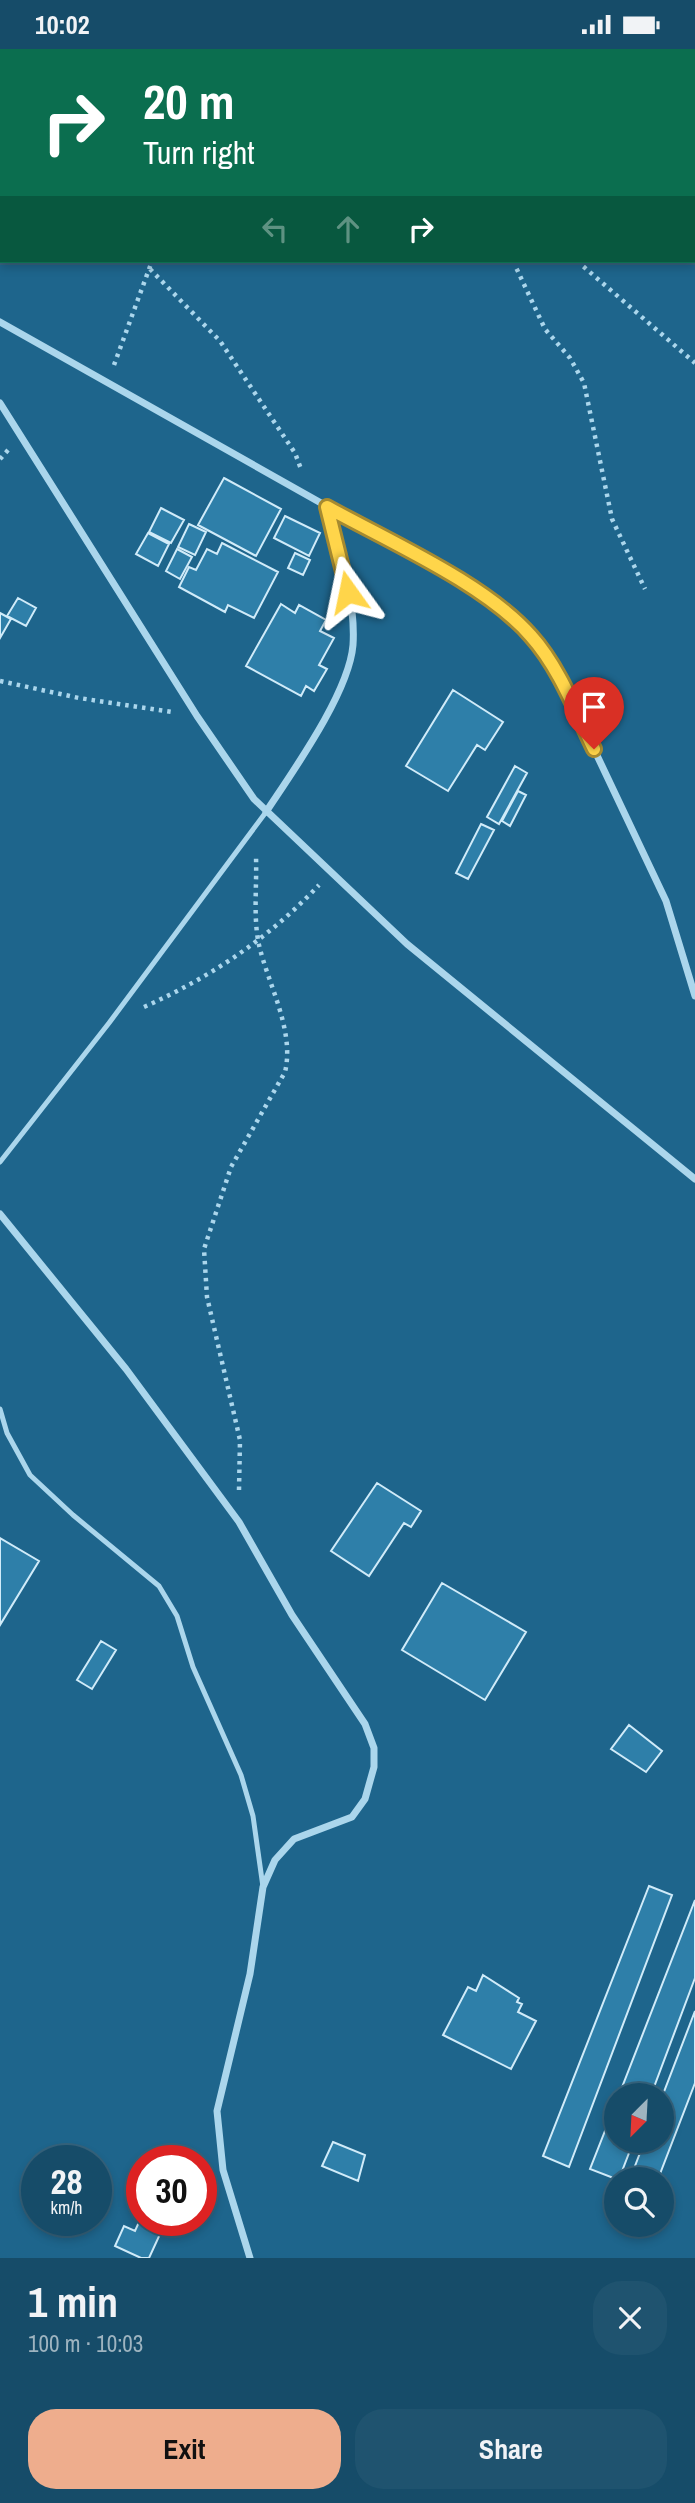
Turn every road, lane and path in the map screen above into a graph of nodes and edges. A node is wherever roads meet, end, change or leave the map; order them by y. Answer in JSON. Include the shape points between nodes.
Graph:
{"nodes":[{"id":1,"x":152,"y":263,"type":"edge"},
{"id":2,"x":514,"y":263,"type":"edge"},
{"id":3,"x":579,"y":263,"type":"edge"},
{"id":4,"x":150,"y":269,"type":"junction"},
{"id":5,"x":0,"y":322,"type":"edge"},
{"id":6,"x":695,"y":363,"type":"edge"},
{"id":7,"x":108,"y":384,"type":"junction"},
{"id":8,"x":0,"y":404,"type":"edge"},
{"id":9,"x":307,"y":494,"type":"junction"},
{"id":10,"x":327,"y":507,"type":"junction"},
{"id":11,"x":645,"y":589,"type":"dead end"},
{"id":12,"x":0,"y":681,"type":"edge"},
{"id":13,"x":197,"y":716,"type":"junction"},
{"id":14,"x":266,"y":812,"type":"junction"},
{"id":15,"x":256,"y":827,"type":"junction"},
{"id":16,"x":332,"y":871,"type":"junction"},
{"id":17,"x":258,"y":942,"type":"junction"},
{"id":18,"x":695,"y":996,"type":"edge"},
{"id":19,"x":143,"y":1008,"type":"dead end"},
{"id":20,"x":0,"y":1162,"type":"edge"},
{"id":21,"x":695,"y":1179,"type":"edge"},
{"id":22,"x":0,"y":1215,"type":"edge"},
{"id":23,"x":0,"y":1409,"type":"edge"},
{"id":24,"x":239,"y":1522,"type":"junction"},
{"id":25,"x":263,"y":1887,"type":"junction"},
{"id":26,"x":250,"y":2258,"type":"edge"}],
"edges":[{"from":1,"to":4,"type":"path"},
{"from":2,"to":11,"type":"path","via":[[545,328],[584,383],[612,519]]},
{"from":3,"to":6,"type":"path"},
{"from":4,"to":7,"type":"path"},
{"from":4,"to":9,"type":"path","via":[[220,341],[295,453]]},
{"from":5,"to":7,"type":"street"},
{"from":7,"to":9,"type":"street"},
{"from":8,"to":13,"type":"street"},
{"from":9,"to":10,"type":"street"},
{"from":10,"to":14,"type":"street","via":[[353,624],[351,657],[324,718]]},
{"from":10,"to":18,"type":"street","via":[[486,596],[517,621],[545,653],[626,811],[666,901]]},
{"from":12,"to":13,"type":"path"},
{"from":13,"to":14,"type":"street"},
{"from":14,"to":15,"type":"lane"},
{"from":14,"to":16,"type":"street"},
{"from":15,"to":17,"type":"path"},
{"from":15,"to":20,"type":"lane"},
{"from":16,"to":17,"type":"path"},
{"from":16,"to":21,"type":"street","via":[[407,944]]},
{"from":17,"to":19,"type":"path","via":[[188,988]]},
{"from":17,"to":24,"type":"path","via":[[284,1028],[288,1061],[231,1167],[204,1249],[207,1297],[240,1440]]},
{"from":22,"to":24,"type":"street","via":[[126,1369]]},
{"from":23,"to":25,"type":"lane","via":[[7,1433],[30,1475],[159,1586],[169,1600],[241,1775],[253,1816]]},
{"from":24,"to":25,"type":"street","via":[[292,1615],[365,1724],[374,1748],[365,1799],[352,1817],[294,1839],[275,1860]]},
{"from":25,"to":26,"type":"street","via":[[250,1974],[217,2111],[223,2170]]}]}
